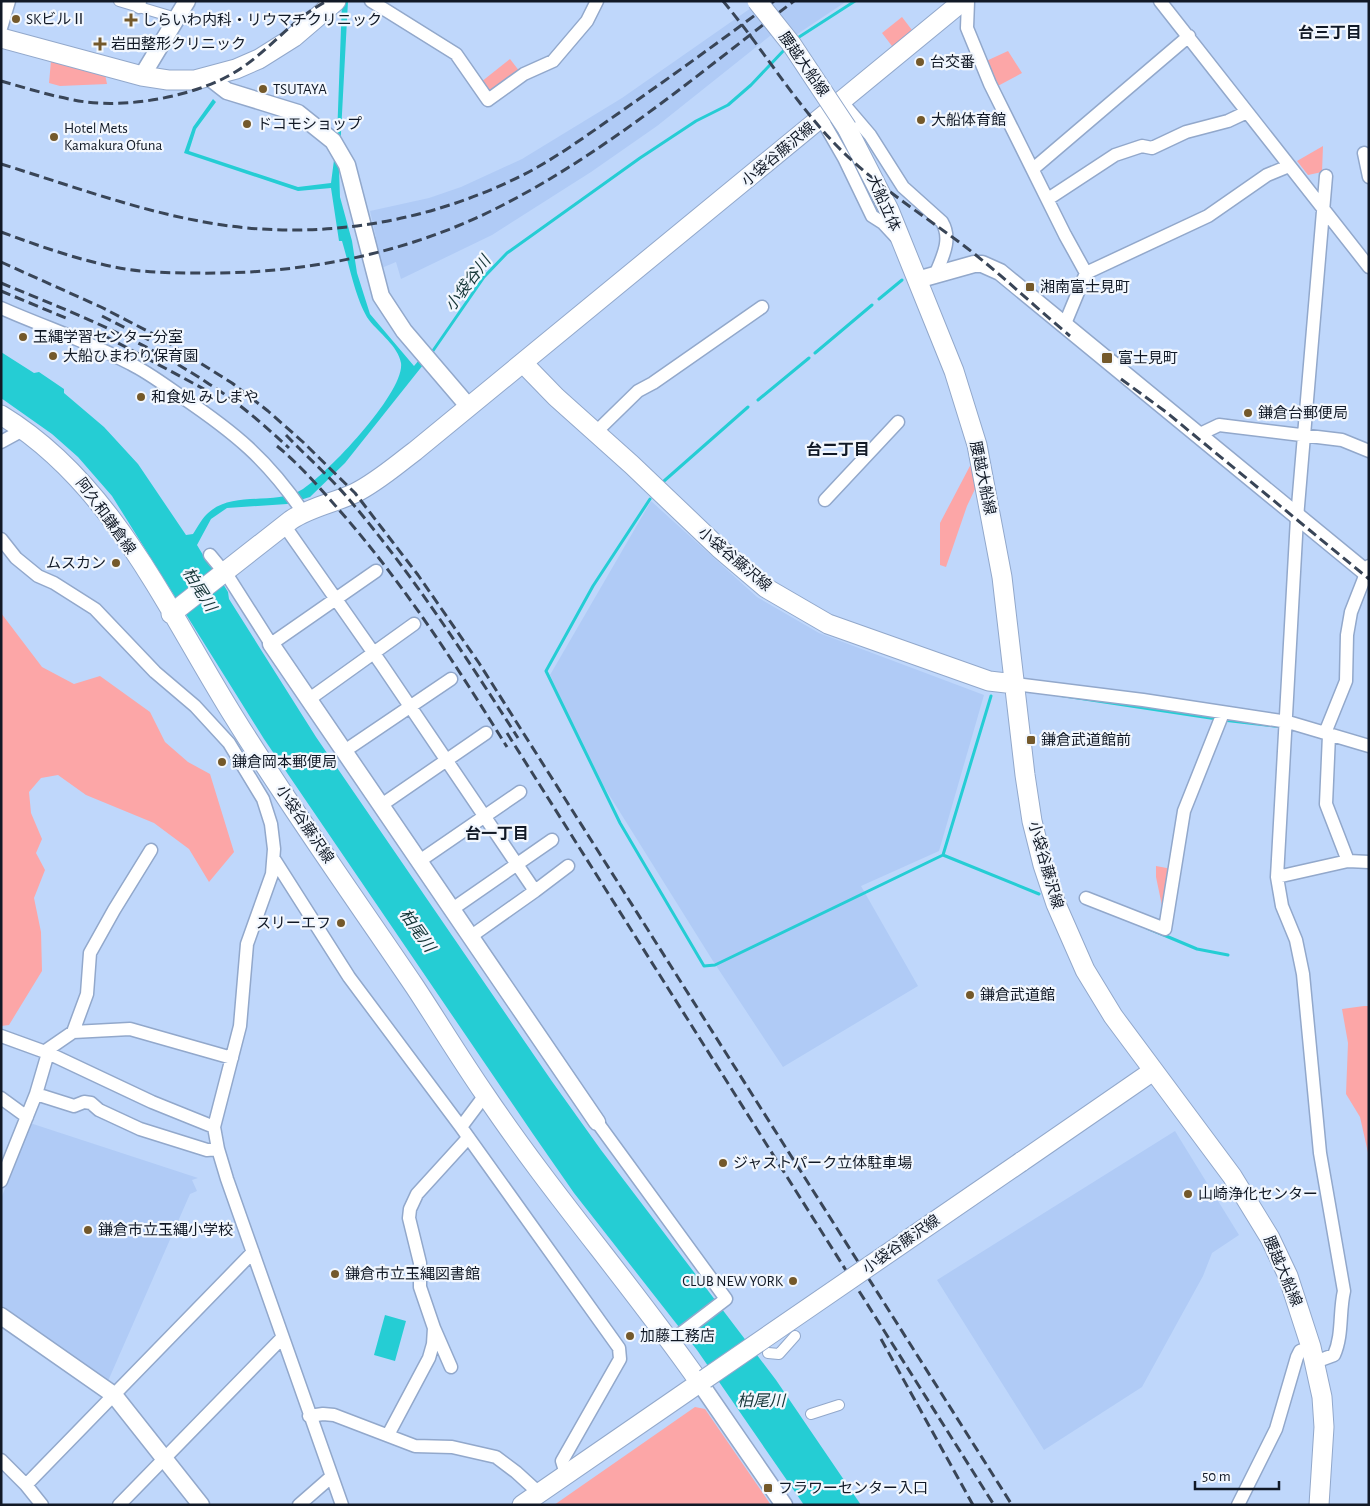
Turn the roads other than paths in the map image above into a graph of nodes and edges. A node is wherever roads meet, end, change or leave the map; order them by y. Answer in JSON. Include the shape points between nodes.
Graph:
{"nodes":[{"id":1,"x":9,"y":1,"type":"edge"},
{"id":2,"x":119,"y":1,"type":"edge"},
{"id":3,"x":186,"y":1,"type":"edge"},
{"id":4,"x":336,"y":1,"type":"edge"},
{"id":5,"x":371,"y":1,"type":"edge"},
{"id":6,"x":597,"y":1,"type":"edge"},
{"id":7,"x":757,"y":1,"type":"edge"},
{"id":8,"x":963,"y":1,"type":"edge"},
{"id":9,"x":968,"y":1,"type":"edge"},
{"id":10,"x":1160,"y":1,"type":"edge"},
{"id":11,"x":139,"y":4,"type":"edge"},
{"id":12,"x":176,"y":18,"type":"junction"},
{"id":13,"x":1,"y":28,"type":"edge"},
{"id":14,"x":1189,"y":36,"type":"junction"},
{"id":15,"x":1,"y":38,"type":"edge"},
{"id":16,"x":142,"y":76,"type":"junction"},
{"id":17,"x":209,"y":77,"type":"junction"},
{"id":18,"x":841,"y":101,"type":"junction"},
{"id":19,"x":1247,"y":112,"type":"junction"},
{"id":20,"x":821,"y":118,"type":"junction"},
{"id":21,"x":847,"y":128,"type":"joint"},
{"id":22,"x":1364,"y":153,"type":"dead end"},
{"id":23,"x":1289,"y":166,"type":"junction"},
{"id":24,"x":1033,"y":169,"type":"junction"},
{"id":25,"x":1326,"y":176,"type":"dead end"},
{"id":26,"x":1369,"y":176,"type":"edge"},
{"id":27,"x":1048,"y":199,"type":"junction"},
{"id":28,"x":1324,"y":208,"type":"junction"},
{"id":29,"x":904,"y":247,"type":"junction"},
{"id":30,"x":1369,"y":267,"type":"edge"},
{"id":31,"x":936,"y":273,"type":"junction"},
{"id":32,"x":1086,"y":273,"type":"junction"},
{"id":33,"x":917,"y":280,"type":"junction"},
{"id":34,"x":762,"y":307,"type":"dead end"},
{"id":35,"x":1,"y":308,"type":"edge"},
{"id":36,"x":1064,"y":326,"type":"junction"},
{"id":37,"x":523,"y":363,"type":"junction"},
{"id":38,"x":469,"y":407,"type":"junction"},
{"id":39,"x":1,"y":415,"type":"edge"},
{"id":40,"x":898,"y":422,"type":"dead end"},
{"id":41,"x":23,"y":430,"type":"junction"},
{"id":42,"x":596,"y":432,"type":"junction"},
{"id":43,"x":1198,"y":435,"type":"junction"},
{"id":44,"x":1304,"y":435,"type":"junction"},
{"id":45,"x":1,"y":442,"type":"edge"},
{"id":46,"x":1369,"y":451,"type":"edge"},
{"id":47,"x":825,"y":500,"type":"dead end"},
{"id":48,"x":300,"y":508,"type":"junction"},
{"id":49,"x":1297,"y":518,"type":"junction"},
{"id":50,"x":284,"y":525,"type":"junction"},
{"id":51,"x":1,"y":539,"type":"edge"},
{"id":52,"x":210,"y":555,"type":"dead end"},
{"id":53,"x":376,"y":571,"type":"dead end"},
{"id":54,"x":1368,"y":572,"type":"edge"},
{"id":55,"x":224,"y":573,"type":"junction"},
{"id":56,"x":337,"y":600,"type":"junction"},
{"id":57,"x":171,"y":614,"type":"junction"},
{"id":58,"x":414,"y":624,"type":"dead end"},
{"id":59,"x":271,"y":644,"type":"junction"},
{"id":60,"x":374,"y":653,"type":"junction"},
{"id":61,"x":451,"y":680,"type":"dead end"},
{"id":62,"x":1015,"y":684,"type":"junction"},
{"id":63,"x":308,"y":700,"type":"junction"},
{"id":64,"x":411,"y":708,"type":"junction"},
{"id":65,"x":1223,"y":713,"type":"junction"},
{"id":66,"x":234,"y":716,"type":"junction"},
{"id":67,"x":1288,"y":722,"type":"junction"},
{"id":68,"x":219,"y":731,"type":"junction"},
{"id":69,"x":486,"y":733,"type":"dead end"},
{"id":70,"x":1327,"y":734,"type":"junction"},
{"id":71,"x":1369,"y":746,"type":"edge"},
{"id":72,"x":343,"y":752,"type":"junction"},
{"id":73,"x":445,"y":760,"type":"junction"},
{"id":74,"x":520,"y":792,"type":"dead end"},
{"id":75,"x":380,"y":806,"type":"junction"},
{"id":76,"x":484,"y":815,"type":"junction"},
{"id":77,"x":552,"y":840,"type":"dead end"},
{"id":78,"x":151,"y":850,"type":"dead end"},
{"id":79,"x":274,"y":859,"type":"junction"},
{"id":80,"x":1348,"y":861,"type":"junction"},
{"id":81,"x":418,"y":862,"type":"junction"},
{"id":82,"x":1369,"y":862,"type":"edge"},
{"id":83,"x":517,"y":865,"type":"junction"},
{"id":84,"x":568,"y":866,"type":"dead end"},
{"id":85,"x":1278,"y":877,"type":"junction"},
{"id":86,"x":535,"y":891,"type":"junction"},
{"id":87,"x":1086,"y":898,"type":"dead end"},
{"id":88,"x":451,"y":910,"type":"junction"},
{"id":89,"x":470,"y":937,"type":"junction"},
{"id":90,"x":73,"y":1032,"type":"junction"},
{"id":91,"x":1,"y":1036,"type":"edge"},
{"id":92,"x":46,"y":1053,"type":"junction"},
{"id":93,"x":232,"y":1058,"type":"junction"},
{"id":94,"x":1153,"y":1071,"type":"junction"},
{"id":95,"x":36,"y":1094,"type":"junction"},
{"id":96,"x":485,"y":1095,"type":"junction"},
{"id":97,"x":1,"y":1098,"type":"edge"},
{"id":98,"x":27,"y":1117,"type":"junction"},
{"id":99,"x":597,"y":1122,"type":"joint"},
{"id":100,"x":214,"y":1127,"type":"junction"},
{"id":101,"x":464,"y":1133,"type":"junction"},
{"id":102,"x":218,"y":1150,"type":"junction"},
{"id":103,"x":1,"y":1181,"type":"edge"},
{"id":104,"x":253,"y":1252,"type":"junction"},
{"id":105,"x":1,"y":1316,"type":"edge"},
{"id":106,"x":434,"y":1328,"type":"junction"},
{"id":107,"x":795,"y":1336,"type":"dead end"},
{"id":108,"x":282,"y":1338,"type":"junction"},
{"id":109,"x":673,"y":1340,"type":"junction"},
{"id":110,"x":768,"y":1353,"type":"dead end"},
{"id":111,"x":1313,"y":1355,"type":"junction"},
{"id":112,"x":425,"y":1365,"type":"junction"},
{"id":113,"x":702,"y":1381,"type":"junction"},
{"id":114,"x":114,"y":1395,"type":"junction"},
{"id":115,"x":839,"y":1405,"type":"dead end"},
{"id":116,"x":811,"y":1414,"type":"dead end"},
{"id":117,"x":309,"y":1416,"type":"junction"},
{"id":118,"x":388,"y":1435,"type":"junction"},
{"id":119,"x":164,"y":1458,"type":"junction"},
{"id":120,"x":1,"y":1460,"type":"edge"},
{"id":121,"x":566,"y":1474,"type":"junction"},
{"id":122,"x":331,"y":1477,"type":"junction"},
{"id":123,"x":26,"y":1485,"type":"junction"},
{"id":124,"x":539,"y":1493,"type":"junction"},
{"id":125,"x":42,"y":1505,"type":"edge"},
{"id":126,"x":119,"y":1505,"type":"edge"},
{"id":127,"x":201,"y":1505,"type":"edge"},
{"id":128,"x":300,"y":1505,"type":"edge"},
{"id":129,"x":342,"y":1505,"type":"edge"},
{"id":130,"x":522,"y":1505,"type":"edge"},
{"id":131,"x":784,"y":1505,"type":"edge"},
{"id":132,"x":1238,"y":1505,"type":"edge"},
{"id":133,"x":1319,"y":1505,"type":"edge"}],
"edges":[{"from":1,"to":13,"type":"street"},
{"from":2,"to":11,"type":"street"},
{"from":3,"to":12,"type":"street"},
{"from":4,"to":17,"type":"main road","via":[[279,48],[251,63]]},
{"from":5,"to":6,"type":"street","via":[[456,54],[488,100],[524,74],[553,61],[587,21]]},
{"from":7,"to":21,"type":"main road","name":"腰越大船線","bridge":true,"via":[[797,52]]},
{"from":8,"to":18,"type":"main road","name":"小袋谷藤沢線"},
{"from":9,"to":24,"type":"street","via":[[967,28],[990,84]]},
{"from":10,"to":14,"type":"street"},
{"from":11,"to":12,"type":"street"},
{"from":12,"to":16,"type":"street"},
{"from":14,"to":19,"type":"street"},
{"from":14,"to":24,"type":"street"},
{"from":15,"to":16,"type":"main road"},
{"from":16,"to":17,"type":"main road","via":[[182,81]]},
{"from":17,"to":38,"type":"street","via":[[227,91],[298,113],[332,141],[349,174],[381,296],[404,331]]},
{"from":18,"to":20,"type":"main road","name":"小袋谷藤沢線"},
{"from":18,"to":31,"type":"street","via":[[870,135],[903,187],[942,222],[946,230],[945,249]]},
{"from":19,"to":23,"type":"street"},
{"from":19,"to":27,"type":"street","via":[[1228,121],[1186,132],[1152,148],[1142,146],[1121,153]]},
{"from":20,"to":29,"type":"street","via":[[872,216],[883,223]]},
{"from":20,"to":37,"type":"main road","name":"小袋谷藤沢線"},
{"from":21,"to":29,"type":"main road","name":"大船立体","via":[[878,186]]},
{"from":22,"to":26,"type":"street"},
{"from":23,"to":28,"type":"street"},
{"from":23,"to":32,"type":"street","via":[[1267,175],[1208,216]]},
{"from":24,"to":27,"type":"street"},
{"from":25,"to":28,"type":"street"},
{"from":27,"to":32,"type":"street"},
{"from":28,"to":30,"type":"street"},
{"from":28,"to":44,"type":"street"},
{"from":29,"to":33,"type":"main road","name":"大船立体"},
{"from":31,"to":33,"type":"street"},
{"from":31,"to":36,"type":"street","via":[[974,264],[992,268]]},
{"from":32,"to":36,"type":"street"},
{"from":33,"to":62,"type":"main road","name":"腰越大船線","via":[[954,371],[982,466],[1002,577]]},
{"from":34,"to":42,"type":"street","via":[[638,391]]},
{"from":35,"to":48,"type":"street","via":[[133,364],[234,434],[267,464]]},
{"from":36,"to":43,"type":"street"},
{"from":37,"to":38,"type":"main road","name":"小袋谷藤沢線"},
{"from":37,"to":42,"type":"main road","name":"小袋谷藤沢線"},
{"from":38,"to":48,"type":"main road","name":"小袋谷藤沢線","via":[[382,476],[355,493]]},
{"from":39,"to":41,"type":"main road","name":"阿久和鎌倉線"},
{"from":40,"to":47,"type":"street"},
{"from":41,"to":45,"type":"street"},
{"from":41,"to":57,"type":"main road","name":"阿久和鎌倉線","via":[[48,448],[96,497]]},
{"from":42,"to":62,"type":"main road","name":"小袋谷藤沢線","via":[[749,575],[804,612],[828,624],[989,681]]},
{"from":43,"to":44,"type":"street","via":[[1219,425]]},
{"from":43,"to":49,"type":"street"},
{"from":44,"to":46,"type":"street","via":[[1342,440]]},
{"from":44,"to":49,"type":"street"},
{"from":48,"to":50,"type":"main road","name":"小袋谷藤沢線"},
{"from":49,"to":54,"type":"street"},
{"from":49,"to":67,"type":"street"},
{"from":50,"to":55,"type":"main road","name":"小袋谷藤沢線"},
{"from":50,"to":56,"type":"street"},
{"from":51,"to":68,"type":"street","via":[[16,558],[38,576],[95,609],[155,672]]},
{"from":52,"to":55,"type":"street"},
{"from":53,"to":56,"type":"street"},
{"from":54,"to":70,"type":"street","via":[[1351,612],[1346,681]]},
{"from":55,"to":57,"type":"main road","name":"小袋谷藤沢線"},
{"from":55,"to":59,"type":"street"},
{"from":56,"to":59,"type":"street"},
{"from":56,"to":60,"type":"street"},
{"from":57,"to":66,"type":"main road","name":"小袋谷藤沢線"},
{"from":58,"to":60,"type":"street"},
{"from":59,"to":63,"type":"street"},
{"from":60,"to":63,"type":"street"},
{"from":60,"to":64,"type":"street"},
{"from":61,"to":64,"type":"street"},
{"from":62,"to":65,"type":"street"},
{"from":62,"to":94,"type":"main road","name":"小袋谷藤沢線","via":[[1032,821],[1056,904],[1085,970]]},
{"from":63,"to":72,"type":"street"},
{"from":64,"to":72,"type":"street"},
{"from":64,"to":73,"type":"street"},
{"from":65,"to":67,"type":"street"},
{"from":65,"to":87,"type":"street","via":[[1184,811],[1165,929]]},
{"from":66,"to":68,"type":"street"},
{"from":66,"to":96,"type":"main road","name":"小袋谷藤沢線"},
{"from":67,"to":70,"type":"street"},
{"from":67,"to":85,"type":"street"},
{"from":68,"to":79,"type":"street","via":[[263,799],[271,824]]},
{"from":69,"to":73,"type":"street"},
{"from":70,"to":71,"type":"street"},
{"from":70,"to":80,"type":"street","via":[[1326,804]]},
{"from":72,"to":75,"type":"street"},
{"from":73,"to":75,"type":"street"},
{"from":73,"to":76,"type":"street"},
{"from":74,"to":76,"type":"street"},
{"from":75,"to":81,"type":"street"},
{"from":76,"to":81,"type":"street"},
{"from":76,"to":83,"type":"street"},
{"from":77,"to":83,"type":"street"},
{"from":78,"to":90,"type":"street","via":[[90,953],[86,994]]},
{"from":79,"to":93,"type":"street","via":[[272,874],[247,944],[240,1026]]},
{"from":79,"to":101,"type":"street","via":[[349,977]]},
{"from":80,"to":82,"type":"street"},
{"from":80,"to":85,"type":"street"},
{"from":81,"to":88,"type":"street"},
{"from":83,"to":86,"type":"street"},
{"from":83,"to":88,"type":"street"},
{"from":84,"to":86,"type":"street"},
{"from":85,"to":111,"type":"street","via":[[1282,906],[1296,940],[1304,974],[1320,1153],[1344,1291],[1338,1346],[1334,1354]]},
{"from":86,"to":89,"type":"street"},
{"from":88,"to":89,"type":"street"},
{"from":89,"to":99,"type":"street"},
{"from":90,"to":92,"type":"street"},
{"from":90,"to":93,"type":"street","via":[[138,1030]]},
{"from":91,"to":92,"type":"street"},
{"from":92,"to":95,"type":"street"},
{"from":92,"to":100,"type":"street"},
{"from":93,"to":100,"type":"street"},
{"from":94,"to":111,"type":"main road","name":"腰越大船線","via":[[1232,1176],[1258,1217],[1288,1276]]},
{"from":94,"to":113,"type":"main road","name":"小袋谷藤沢線","bridge":true},
{"from":95,"to":98,"type":"street"},
{"from":95,"to":102,"type":"street","via":[[74,1106],[91,1103],[140,1129],[207,1150]]},
{"from":96,"to":101,"type":"street"},
{"from":96,"to":109,"type":"main road","name":"小袋谷藤沢線","via":[[604,1256]]},
{"from":97,"to":98,"type":"street"},
{"from":98,"to":103,"type":"street"},
{"from":99,"to":109,"type":"street","via":[[726,1299]]},
{"from":100,"to":102,"type":"street"},
{"from":101,"to":106,"type":"street","via":[[417,1194],[408,1218],[420,1263],[420,1287]]},
{"from":101,"to":121,"type":"street","via":[[619,1348],[620,1359],[562,1461]]},
{"from":102,"to":104,"type":"street"},
{"from":104,"to":108,"type":"street"},
{"from":104,"to":114,"type":"street"},
{"from":105,"to":114,"type":"street"},
{"from":106,"to":112,"type":"street","via":[[433,1344]]},
{"from":106,"to":112,"type":"street","via":[[451,1367],[435,1361]]},
{"from":107,"to":110,"type":"street","via":[[779,1354]]},
{"from":108,"to":117,"type":"street"},
{"from":108,"to":119,"type":"street"},
{"from":109,"to":113,"type":"main road","name":"小袋谷藤沢線"},
{"from":111,"to":132,"type":"street","via":[[1300,1351],[1297,1357],[1276,1429]]},
{"from":111,"to":133,"type":"main road","name":"腰越大船線","via":[[1322,1397],[1324,1427]]},
{"from":112,"to":118,"type":"street"},
{"from":113,"to":121,"type":"main road","name":"小袋谷藤沢線"},
{"from":113,"to":131,"type":"street"},
{"from":114,"to":119,"type":"street"},
{"from":114,"to":123,"type":"street"},
{"from":115,"to":116,"type":"street"},
{"from":117,"to":118,"type":"street","via":[[334,1415]]},
{"from":117,"to":122,"type":"street"},
{"from":118,"to":124,"type":"street","via":[[415,1446],[452,1448],[496,1457]]},
{"from":119,"to":126,"type":"street"},
{"from":119,"to":127,"type":"street"},
{"from":120,"to":123,"type":"street"},
{"from":121,"to":124,"type":"main road","name":"小袋谷藤沢線"},
{"from":122,"to":128,"type":"street"},
{"from":122,"to":129,"type":"street"},
{"from":123,"to":125,"type":"street"},
{"from":124,"to":130,"type":"main road","name":"小袋谷藤沢線"}]}
